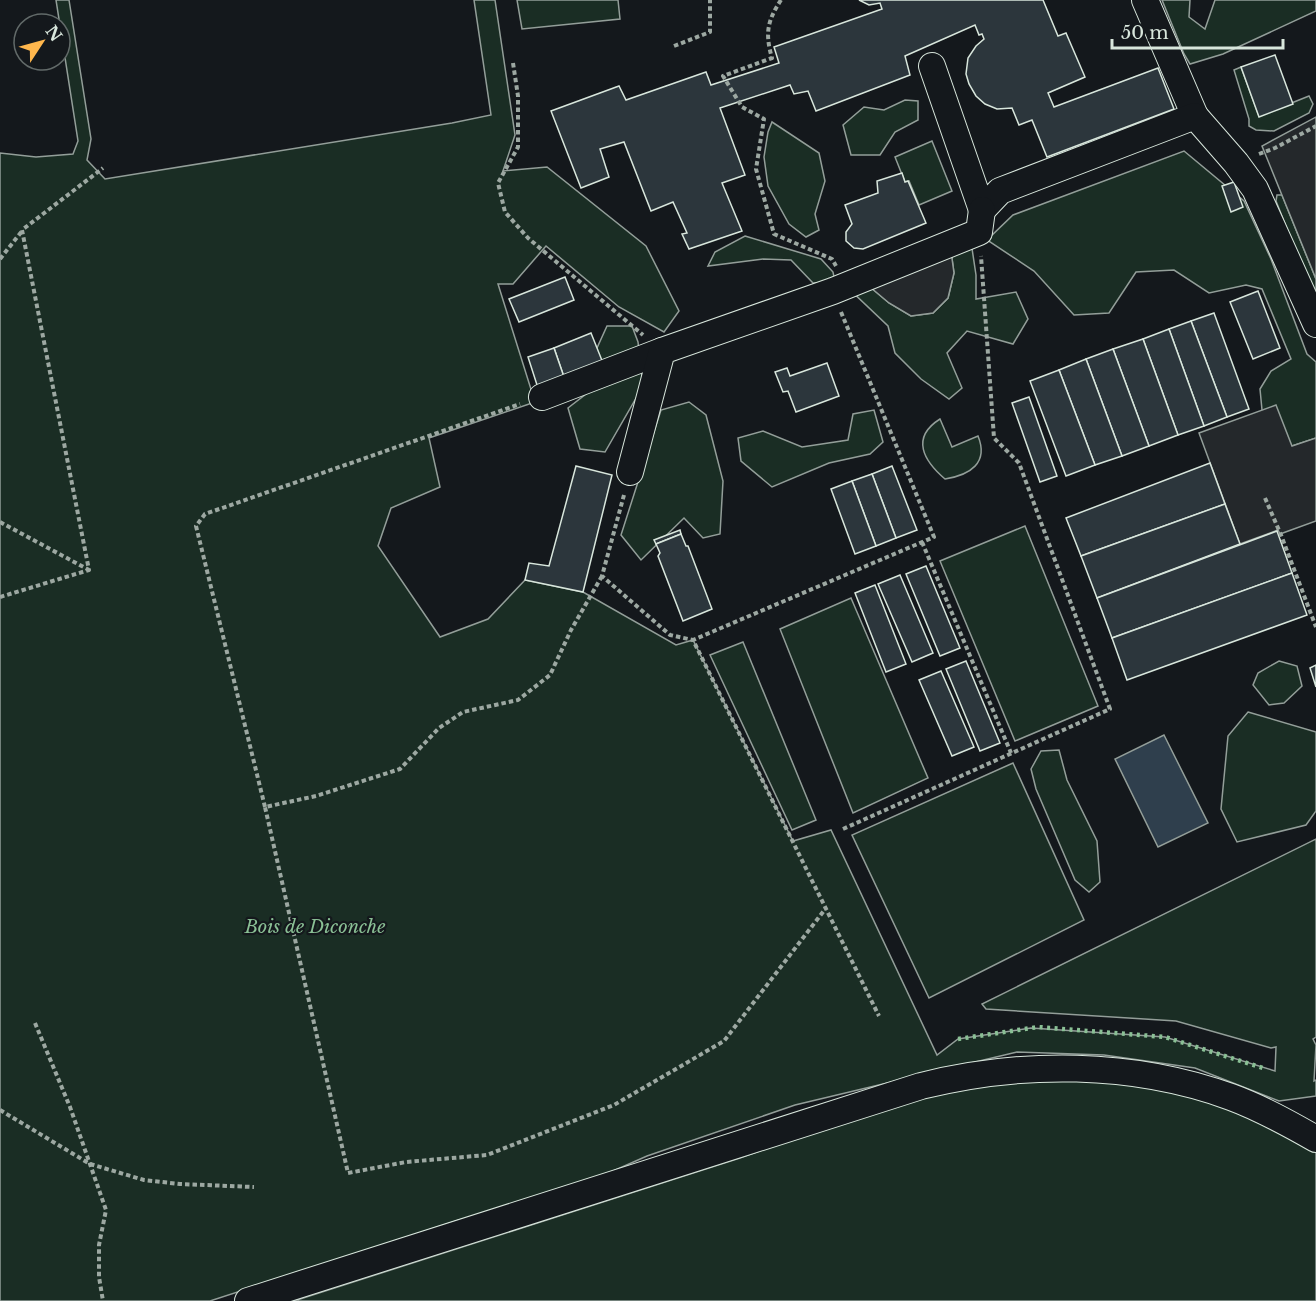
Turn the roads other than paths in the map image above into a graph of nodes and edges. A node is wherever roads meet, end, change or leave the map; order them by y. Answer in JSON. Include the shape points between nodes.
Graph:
{"nodes":[{"id":1,"x":1145,"y":0,"type":"edge"},
{"id":2,"x":932,"y":66,"type":"dead end"},
{"id":3,"x":1195,"y":116,"type":"junction"},
{"id":4,"x":981,"y":221,"type":"junction"},
{"id":5,"x":1316,"y":324,"type":"edge"},
{"id":6,"x":662,"y":351,"type":"junction"},
{"id":7,"x":542,"y":397,"type":"road end"},
{"id":8,"x":630,"y":472,"type":"road end"},
{"id":9,"x":1316,"y":1116,"type":"edge"},
{"id":10,"x":1288,"y":1123,"type":"junction"},
{"id":11,"x":1316,"y":1139,"type":"edge"},
{"id":12,"x":248,"y":1301,"type":"edge"}],
"edges":[{"from":1,"to":3,"type":"street"},
{"from":2,"to":4,"type":"street"},
{"from":3,"to":4,"type":"street","via":[[1000,191]]},
{"from":3,"to":5,"type":"street","via":[[1255,189]]},
{"from":4,"to":6,"type":"street","via":[[840,289]]},
{"from":6,"to":7,"type":"street"},
{"from":6,"to":8,"type":"street"},
{"from":9,"to":10,"type":"street"},
{"from":10,"to":11,"type":"street"},
{"from":10,"to":12,"type":"street","via":[[1230,1096],[1166,1078],[1064,1068],[963,1075]]}]}
